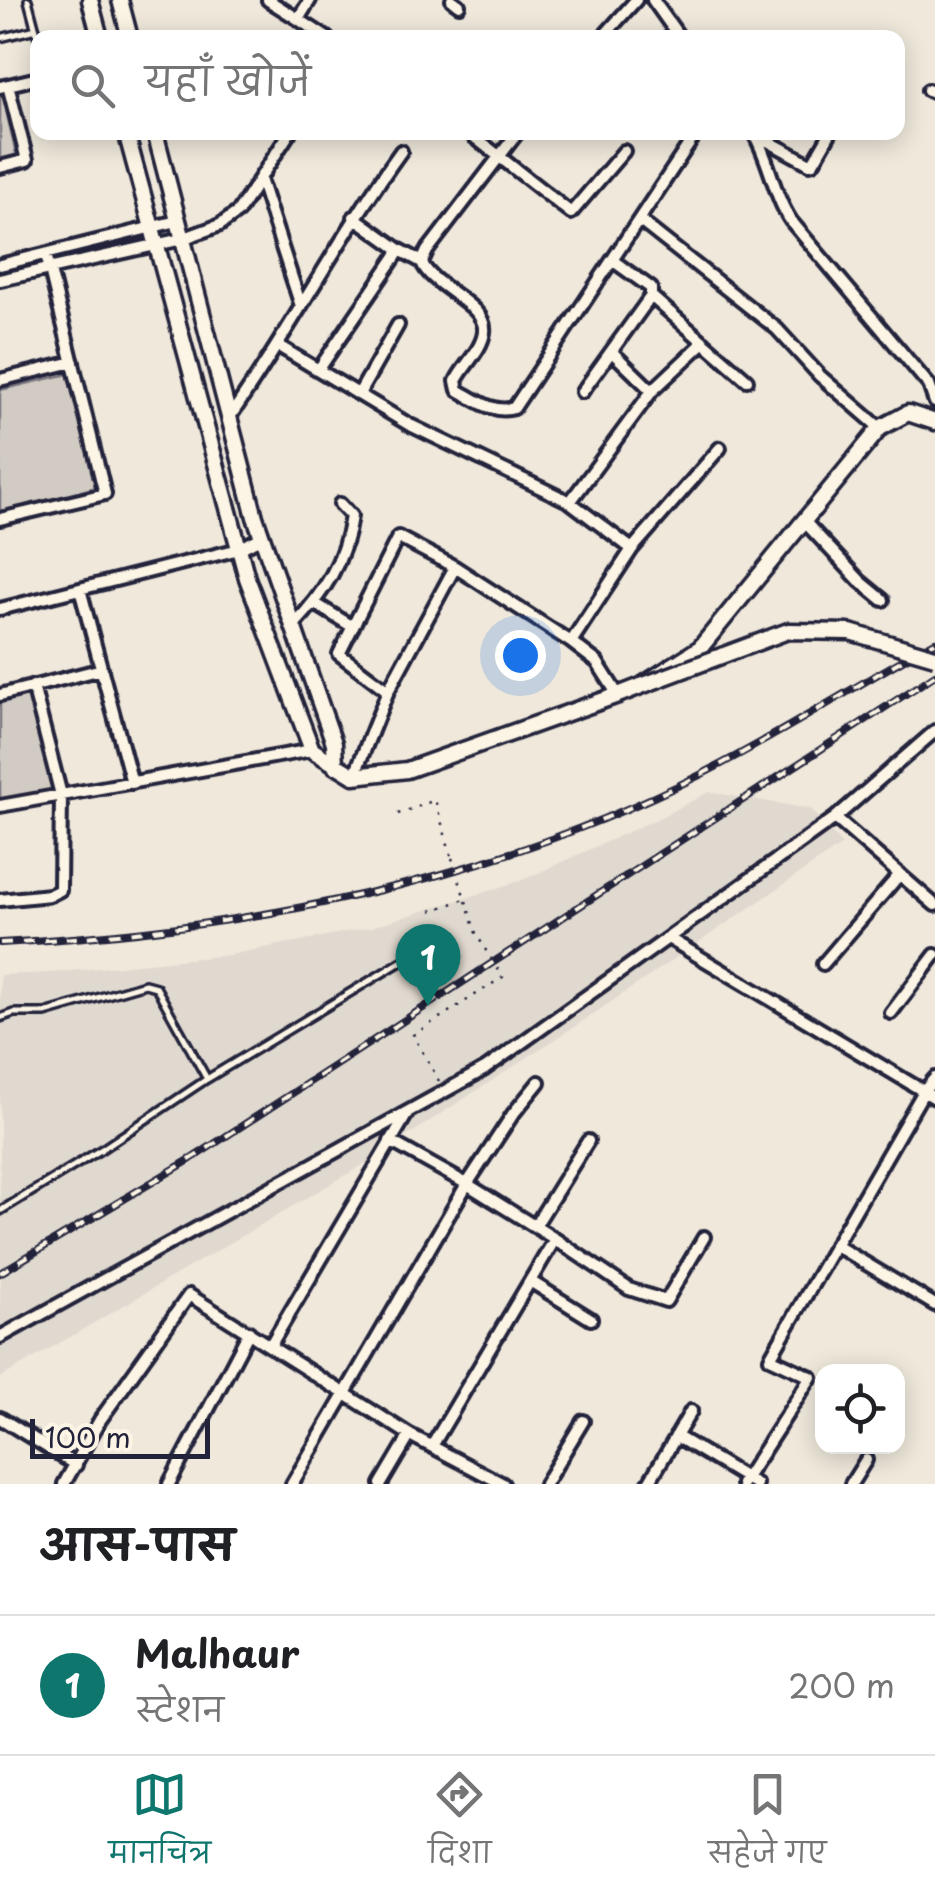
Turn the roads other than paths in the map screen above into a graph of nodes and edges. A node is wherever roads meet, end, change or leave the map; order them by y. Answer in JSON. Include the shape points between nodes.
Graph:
{"nodes":[{"id":1,"x":28,"y":0,"type":"edge"},
{"id":2,"x":90,"y":0,"type":"edge"},
{"id":3,"x":120,"y":0,"type":"edge"},
{"id":4,"x":268,"y":0,"type":"edge"},
{"id":5,"x":310,"y":0,"type":"edge"},
{"id":6,"x":636,"y":0,"type":"edge"},
{"id":7,"x":653,"y":0,"type":"edge"},
{"id":8,"x":298,"y":19,"type":"junction"},
{"id":9,"x":37,"y":30,"type":"edge"},
{"id":10,"x":98,"y":30,"type":"edge"},
{"id":11,"x":128,"y":30,"type":"edge"},
{"id":12,"x":314,"y":30,"type":"edge"},
{"id":13,"x":609,"y":30,"type":"edge"},
{"id":14,"x":674,"y":30,"type":"edge"},
{"id":15,"x":30,"y":35,"type":"edge"},
{"id":16,"x":0,"y":38,"type":"edge"},
{"id":17,"x":30,"y":80,"type":"edge"},
{"id":18,"x":4,"y":86,"type":"edge"},
{"id":19,"x":128,"y":140,"type":"edge"},
{"id":20,"x":157,"y":140,"type":"edge"},
{"id":21,"x":285,"y":140,"type":"edge"},
{"id":22,"x":480,"y":140,"type":"edge"},
{"id":23,"x":511,"y":140,"type":"edge"},
{"id":24,"x":693,"y":140,"type":"edge"},
{"id":25,"x":757,"y":140,"type":"edge"},
{"id":26,"x":767,"y":140,"type":"edge"},
{"id":27,"x":826,"y":140,"type":"edge"},
{"id":28,"x":401,"y":150,"type":"dead end"},
{"id":29,"x":624,"y":151,"type":"dead end"},
{"id":30,"x":500,"y":154,"type":"junction"},
{"id":31,"x":0,"y":167,"type":"edge"},
{"id":32,"x":260,"y":179,"type":"junction"},
{"id":33,"x":354,"y":217,"type":"junction"},
{"id":34,"x":640,"y":220,"type":"junction"},
{"id":35,"x":177,"y":221,"type":"junction"},
{"id":36,"x":153,"y":235,"type":"junction"},
{"id":37,"x":182,"y":239,"type":"junction"},
{"id":38,"x":400,"y":250,"type":"junction"},
{"id":39,"x":46,"y":254,"type":"junction"},
{"id":40,"x":612,"y":260,"type":"junction"},
{"id":41,"x":422,"y":262,"type":"junction"},
{"id":42,"x":0,"y":265,"type":"edge"},
{"id":43,"x":50,"y":268,"type":"junction"},
{"id":44,"x":0,"y":280,"type":"edge"},
{"id":45,"x":651,"y":296,"type":"junction"},
{"id":46,"x":300,"y":306,"type":"junction"},
{"id":47,"x":398,"y":325,"type":"dead end"},
{"id":48,"x":704,"y":342,"type":"junction"},
{"id":49,"x":277,"y":345,"type":"junction"},
{"id":50,"x":612,"y":352,"type":"junction"},
{"id":51,"x":72,"y":362,"type":"junction"},
{"id":52,"x":320,"y":369,"type":"junction"},
{"id":53,"x":0,"y":380,"type":"edge"},
{"id":54,"x":747,"y":380,"type":"dead end"},
{"id":55,"x":652,"y":391,"type":"junction"},
{"id":56,"x":360,"y":392,"type":"junction"},
{"id":57,"x":582,"y":392,"type":"dead end"},
{"id":58,"x":935,"y":402,"type":"edge"},
{"id":59,"x":228,"y":418,"type":"junction"},
{"id":60,"x":935,"y":422,"type":"edge"},
{"id":61,"x":880,"y":428,"type":"junction"},
{"id":62,"x":720,"y":448,"type":"dead end"},
{"id":63,"x":570,"y":502,"type":"junction"},
{"id":64,"x":340,"y":504,"type":"dead end"},
{"id":65,"x":0,"y":519,"type":"edge"},
{"id":66,"x":803,"y":520,"type":"junction"},
{"id":67,"x":262,"y":537,"type":"junction"},
{"id":68,"x":239,"y":549,"type":"junction"},
{"id":69,"x":632,"y":549,"type":"junction"},
{"id":70,"x":455,"y":567,"type":"junction"},
{"id":71,"x":80,"y":589,"type":"junction"},
{"id":72,"x":883,"y":600,"type":"dead end"},
{"id":73,"x":314,"y":603,"type":"junction"},
{"id":74,"x":0,"y":609,"type":"edge"},
{"id":75,"x":288,"y":610,"type":"junction"},
{"id":76,"x":262,"y":618,"type":"junction"},
{"id":77,"x":293,"y":626,"type":"junction"},
{"id":78,"x":353,"y":627,"type":"junction"},
{"id":79,"x":571,"y":642,"type":"junction"},
{"id":80,"x":935,"y":657,"type":"edge"},
{"id":81,"x":102,"y":669,"type":"junction"},
{"id":82,"x":33,"y":686,"type":"junction"},
{"id":83,"x":641,"y":686,"type":"junction"},
{"id":84,"x":388,"y":691,"type":"junction"},
{"id":85,"x":0,"y":694,"type":"edge"},
{"id":86,"x":618,"y":694,"type":"junction"},
{"id":87,"x":935,"y":731,"type":"edge"},
{"id":88,"x":334,"y":743,"type":"junction"},
{"id":89,"x":312,"y":750,"type":"junction"},
{"id":90,"x":335,"y":766,"type":"junction"},
{"id":91,"x":354,"y":776,"type":"junction"},
{"id":92,"x":132,"y":782,"type":"junction"},
{"id":93,"x":61,"y":795,"type":"junction"},
{"id":94,"x":0,"y":806,"type":"edge"},
{"id":95,"x":834,"y":818,"type":"junction"},
{"id":96,"x":900,"y":874,"type":"junction"},
{"id":97,"x":0,"y":900,"type":"edge"},
{"id":98,"x":935,"y":904,"type":"edge"},
{"id":99,"x":668,"y":938,"type":"junction"},
{"id":100,"x":935,"y":955,"type":"edge"},
{"id":101,"x":409,"y":957,"type":"dead end"},
{"id":102,"x":823,"y":964,"type":"dead end"},
{"id":103,"x":890,"y":1012,"type":"dead end"},
{"id":104,"x":0,"y":1018,"type":"edge"},
{"id":105,"x":935,"y":1078,"type":"edge"},
{"id":106,"x":207,"y":1079,"type":"junction"},
{"id":107,"x":538,"y":1082,"type":"dead end"},
{"id":108,"x":924,"y":1091,"type":"junction"},
{"id":109,"x":935,"y":1098,"type":"edge"},
{"id":110,"x":408,"y":1111,"type":"junction"},
{"id":111,"x":390,"y":1141,"type":"junction"},
{"id":112,"x":588,"y":1141,"type":"dead end"},
{"id":113,"x":467,"y":1184,"type":"junction"},
{"id":114,"x":0,"y":1212,"type":"edge"},
{"id":115,"x":536,"y":1226,"type":"junction"},
{"id":116,"x":704,"y":1237,"type":"dead end"},
{"id":117,"x":556,"y":1239,"type":"junction"},
{"id":118,"x":836,"y":1245,"type":"junction"},
{"id":119,"x":530,"y":1281,"type":"junction"},
{"id":120,"x":935,"y":1304,"type":"edge"},
{"id":121,"x":591,"y":1319,"type":"dead end"},
{"id":122,"x":249,"y":1332,"type":"junction"},
{"id":123,"x":0,"y":1336,"type":"edge"},
{"id":124,"x":270,"y":1346,"type":"junction"},
{"id":125,"x":345,"y":1394,"type":"junction"},
{"id":126,"x":691,"y":1410,"type":"dead end"},
{"id":127,"x":0,"y":1418,"type":"edge"},
{"id":128,"x":583,"y":1420,"type":"dead end"},
{"id":129,"x":410,"y":1434,"type":"junction"},
{"id":130,"x":676,"y":1436,"type":"junction"},
{"id":131,"x":432,"y":1446,"type":"junction"},
{"id":132,"x":866,"y":1460,"type":"dead end"},
{"id":133,"x":76,"y":1465,"type":"junction"},
{"id":134,"x":748,"y":1482,"type":"edge"},
{"id":135,"x":64,"y":1484,"type":"edge"},
{"id":136,"x":169,"y":1484,"type":"edge"},
{"id":137,"x":292,"y":1484,"type":"edge"},
{"id":138,"x":380,"y":1484,"type":"edge"},
{"id":139,"x":503,"y":1484,"type":"edge"},
{"id":140,"x":545,"y":1484,"type":"edge"},
{"id":141,"x":648,"y":1484,"type":"edge"},
{"id":142,"x":852,"y":1484,"type":"edge"}],
"edges":[{"from":1,"to":9,"type":"lane"},
{"from":2,"to":10,"type":"street"},
{"from":3,"to":11,"type":"street"},
{"from":4,"to":8,"type":"street"},
{"from":5,"to":8,"type":"street"},
{"from":6,"to":13,"type":"street"},
{"from":7,"to":14,"type":"street"},
{"from":8,"to":12,"type":"street"},
{"from":15,"to":16,"type":"lane"},
{"from":17,"to":18,"type":"street"},
{"from":18,"to":31,"type":"street","via":[[27,160]]},
{"from":19,"to":36,"type":"street"},
{"from":20,"to":35,"type":"street"},
{"from":21,"to":32,"type":"street"},
{"from":22,"to":30,"type":"street"},
{"from":23,"to":30,"type":"street"},
{"from":24,"to":34,"type":"street"},
{"from":25,"to":58,"type":"street","via":[[785,213],[929,384]]},
{"from":26,"to":27,"type":"street","via":[[813,164]]},
{"from":28,"to":33,"type":"street"},
{"from":29,"to":30,"type":"street","via":[[572,213]]},
{"from":30,"to":41,"type":"street"},
{"from":32,"to":37,"type":"street","via":[[238,212]]},
{"from":32,"to":46,"type":"street"},
{"from":33,"to":38,"type":"street"},
{"from":33,"to":46,"type":"street"},
{"from":34,"to":40,"type":"street"},
{"from":34,"to":61,"type":"street","via":[[778,329]]},
{"from":35,"to":36,"type":"street"},
{"from":35,"to":37,"type":"street"},
{"from":36,"to":37,"type":"street"},
{"from":36,"to":39,"type":"street"},
{"from":36,"to":43,"type":"street"},
{"from":36,"to":68,"type":"street"},
{"from":37,"to":59,"type":"street"},
{"from":38,"to":41,"type":"street"},
{"from":38,"to":52,"type":"street"},
{"from":39,"to":42,"type":"street"},
{"from":39,"to":43,"type":"street"},
{"from":40,"to":41,"type":"street","via":[[514,408],[506,410],[458,390],[483,322]]},
{"from":40,"to":45,"type":"street","via":[[651,288]]},
{"from":43,"to":44,"type":"street"},
{"from":43,"to":51,"type":"street"},
{"from":45,"to":48,"type":"street"},
{"from":45,"to":50,"type":"street"},
{"from":46,"to":49,"type":"street"},
{"from":47,"to":56,"type":"street"},
{"from":48,"to":54,"type":"street"},
{"from":48,"to":55,"type":"street"},
{"from":49,"to":52,"type":"street"},
{"from":49,"to":59,"type":"street"},
{"from":50,"to":55,"type":"street"},
{"from":50,"to":57,"type":"street"},
{"from":51,"to":53,"type":"street"},
{"from":51,"to":65,"type":"street","via":[[105,494]]},
{"from":52,"to":56,"type":"street"},
{"from":55,"to":63,"type":"street"},
{"from":56,"to":63,"type":"street","via":[[408,424]]},
{"from":59,"to":67,"type":"street"},
{"from":60,"to":61,"type":"street","via":[[908,413]]},
{"from":61,"to":66,"type":"street"},
{"from":62,"to":69,"type":"street"},
{"from":63,"to":69,"type":"street"},
{"from":64,"to":73,"type":"street","via":[[351,516],[346,547]]},
{"from":66,"to":72,"type":"street"},
{"from":66,"to":83,"type":"street","via":[[700,648]]},
{"from":67,"to":68,"type":"street"},
{"from":67,"to":75,"type":"street"},
{"from":68,"to":71,"type":"street"},
{"from":68,"to":76,"type":"street"},
{"from":69,"to":79,"type":"street"},
{"from":70,"to":78,"type":"street","via":[[398,538]]},
{"from":70,"to":79,"type":"street"},
{"from":70,"to":84,"type":"street"},
{"from":71,"to":74,"type":"street"},
{"from":71,"to":81,"type":"street"},
{"from":73,"to":77,"type":"street"},
{"from":73,"to":78,"type":"street"},
{"from":75,"to":76,"type":"street"},
{"from":75,"to":77,"type":"street"},
{"from":76,"to":89,"type":"street"},
{"from":77,"to":88,"type":"street"},
{"from":78,"to":84,"type":"street","via":[[339,654]]},
{"from":79,"to":86,"type":"street","via":[[597,662]]},
{"from":80,"to":83,"type":"street","bridge":true,"via":[[850,632],[788,631]]},
{"from":81,"to":82,"type":"street"},
{"from":81,"to":92,"type":"street"},
{"from":82,"to":85,"type":"street"},
{"from":82,"to":93,"type":"street"},
{"from":83,"to":86,"type":"street"},
{"from":84,"to":91,"type":"street"},
{"from":86,"to":91,"type":"street","via":[[407,770]]},
{"from":87,"to":95,"type":"street"},
{"from":88,"to":89,"type":"street"},
{"from":88,"to":90,"type":"street"},
{"from":89,"to":90,"type":"street"},
{"from":89,"to":92,"type":"street"},
{"from":90,"to":91,"type":"street"},
{"from":92,"to":93,"type":"street"},
{"from":93,"to":94,"type":"street"},
{"from":93,"to":97,"type":"street","via":[[60,890]]},
{"from":95,"to":96,"type":"street"},
{"from":95,"to":99,"type":"street"},
{"from":96,"to":98,"type":"street"},
{"from":96,"to":102,"type":"street"},
{"from":99,"to":108,"type":"street"},
{"from":99,"to":110,"type":"street","via":[[485,1068]]},
{"from":100,"to":103,"type":"street"},
{"from":101,"to":106,"type":"lane"},
{"from":104,"to":106,"type":"lane","via":[[45,1013],[145,984],[156,987]]},
{"from":105,"to":108,"type":"street"},
{"from":106,"to":114,"type":"lane"},
{"from":107,"to":113,"type":"street"},
{"from":108,"to":109,"type":"street"},
{"from":108,"to":118,"type":"street"},
{"from":110,"to":111,"type":"street"},
{"from":110,"to":123,"type":"street"},
{"from":111,"to":113,"type":"street"},
{"from":111,"to":124,"type":"street"},
{"from":112,"to":115,"type":"street"},
{"from":113,"to":115,"type":"street"},
{"from":113,"to":125,"type":"street"},
{"from":115,"to":117,"type":"street"},
{"from":116,"to":117,"type":"street","via":[[666,1300],[630,1289]]},
{"from":117,"to":119,"type":"street"},
{"from":118,"to":120,"type":"street"},
{"from":118,"to":134,"type":"street","via":[[770,1358],[812,1377]]},
{"from":119,"to":121,"type":"street"},
{"from":119,"to":131,"type":"street"},
{"from":122,"to":124,"type":"street"},
{"from":122,"to":133,"type":"street","via":[[189,1294]]},
{"from":122,"to":136,"type":"street"},
{"from":124,"to":125,"type":"street"},
{"from":125,"to":129,"type":"street"},
{"from":125,"to":137,"type":"street"},
{"from":126,"to":130,"type":"street"},
{"from":127,"to":133,"type":"street"},
{"from":128,"to":140,"type":"street"},
{"from":129,"to":131,"type":"street"},
{"from":129,"to":138,"type":"street"},
{"from":130,"to":134,"type":"street"},
{"from":130,"to":141,"type":"street"},
{"from":131,"to":139,"type":"street"},
{"from":132,"to":142,"type":"street"},
{"from":133,"to":135,"type":"street"}]}
